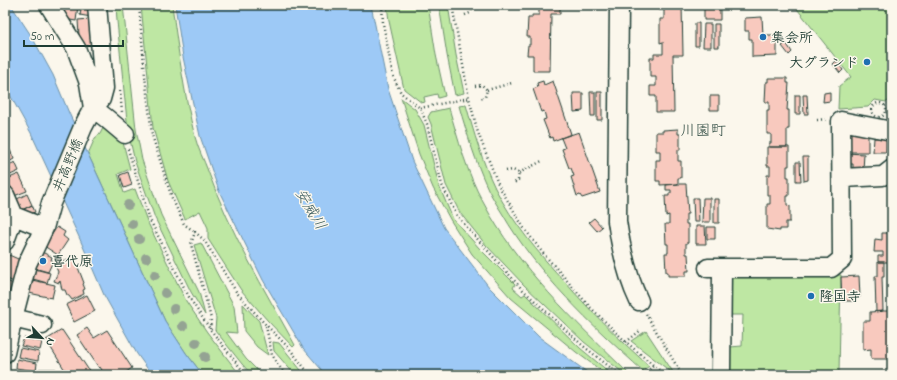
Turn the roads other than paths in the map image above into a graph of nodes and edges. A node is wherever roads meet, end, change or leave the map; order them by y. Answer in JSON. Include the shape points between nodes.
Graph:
{"nodes":[{"id":1,"x":49,"y":5,"type":"edge"},
{"id":2,"x":97,"y":5,"type":"edge"},
{"id":3,"x":619,"y":5,"type":"edge"},
{"id":4,"x":93,"y":108,"type":"junction"},
{"id":5,"x":892,"y":131,"type":"edge"},
{"id":6,"x":125,"y":134,"type":"road end"},
{"id":7,"x":892,"y":169,"type":"edge"},
{"id":8,"x":842,"y":178,"type":"junction"},
{"id":9,"x":5,"y":195,"type":"edge"},
{"id":10,"x":14,"y":216,"type":"junction"},
{"id":11,"x":44,"y":228,"type":"junction"},
{"id":12,"x":5,"y":241,"type":"edge"},
{"id":13,"x":639,"y":301,"type":"road end"},
{"id":14,"x":13,"y":318,"type":"junction"},
{"id":15,"x":42,"y":325,"type":"dead end"},
{"id":16,"x":5,"y":353,"type":"edge"},
{"id":17,"x":721,"y":375,"type":"edge"}],
"edges":[{"from":1,"to":4,"type":"street","via":[[76,48],[89,83]]},
{"from":2,"to":4,"type":"street","name":"井高野橋","via":[[104,88],[101,100]]},
{"from":3,"to":13,"type":"street","via":[[617,221],[621,250]]},
{"from":4,"to":6,"type":"street"},
{"from":4,"to":11,"type":"street","name":"井高野橋","via":[[51,203]]},
{"from":5,"to":8,"type":"street","via":[[841,121]]},
{"from":7,"to":8,"type":"street","via":[[883,176]]},
{"from":8,"to":17,"type":"street","via":[[842,259],[831,268],[715,268]]},
{"from":9,"to":10,"type":"street"},
{"from":10,"to":11,"type":"street"},
{"from":10,"to":12,"type":"street"},
{"from":11,"to":14,"type":"street","name":"井高野橋","via":[[27,264]]},
{"from":14,"to":15,"type":"street"},
{"from":14,"to":16,"type":"street","name":"井高野橋"}]}
